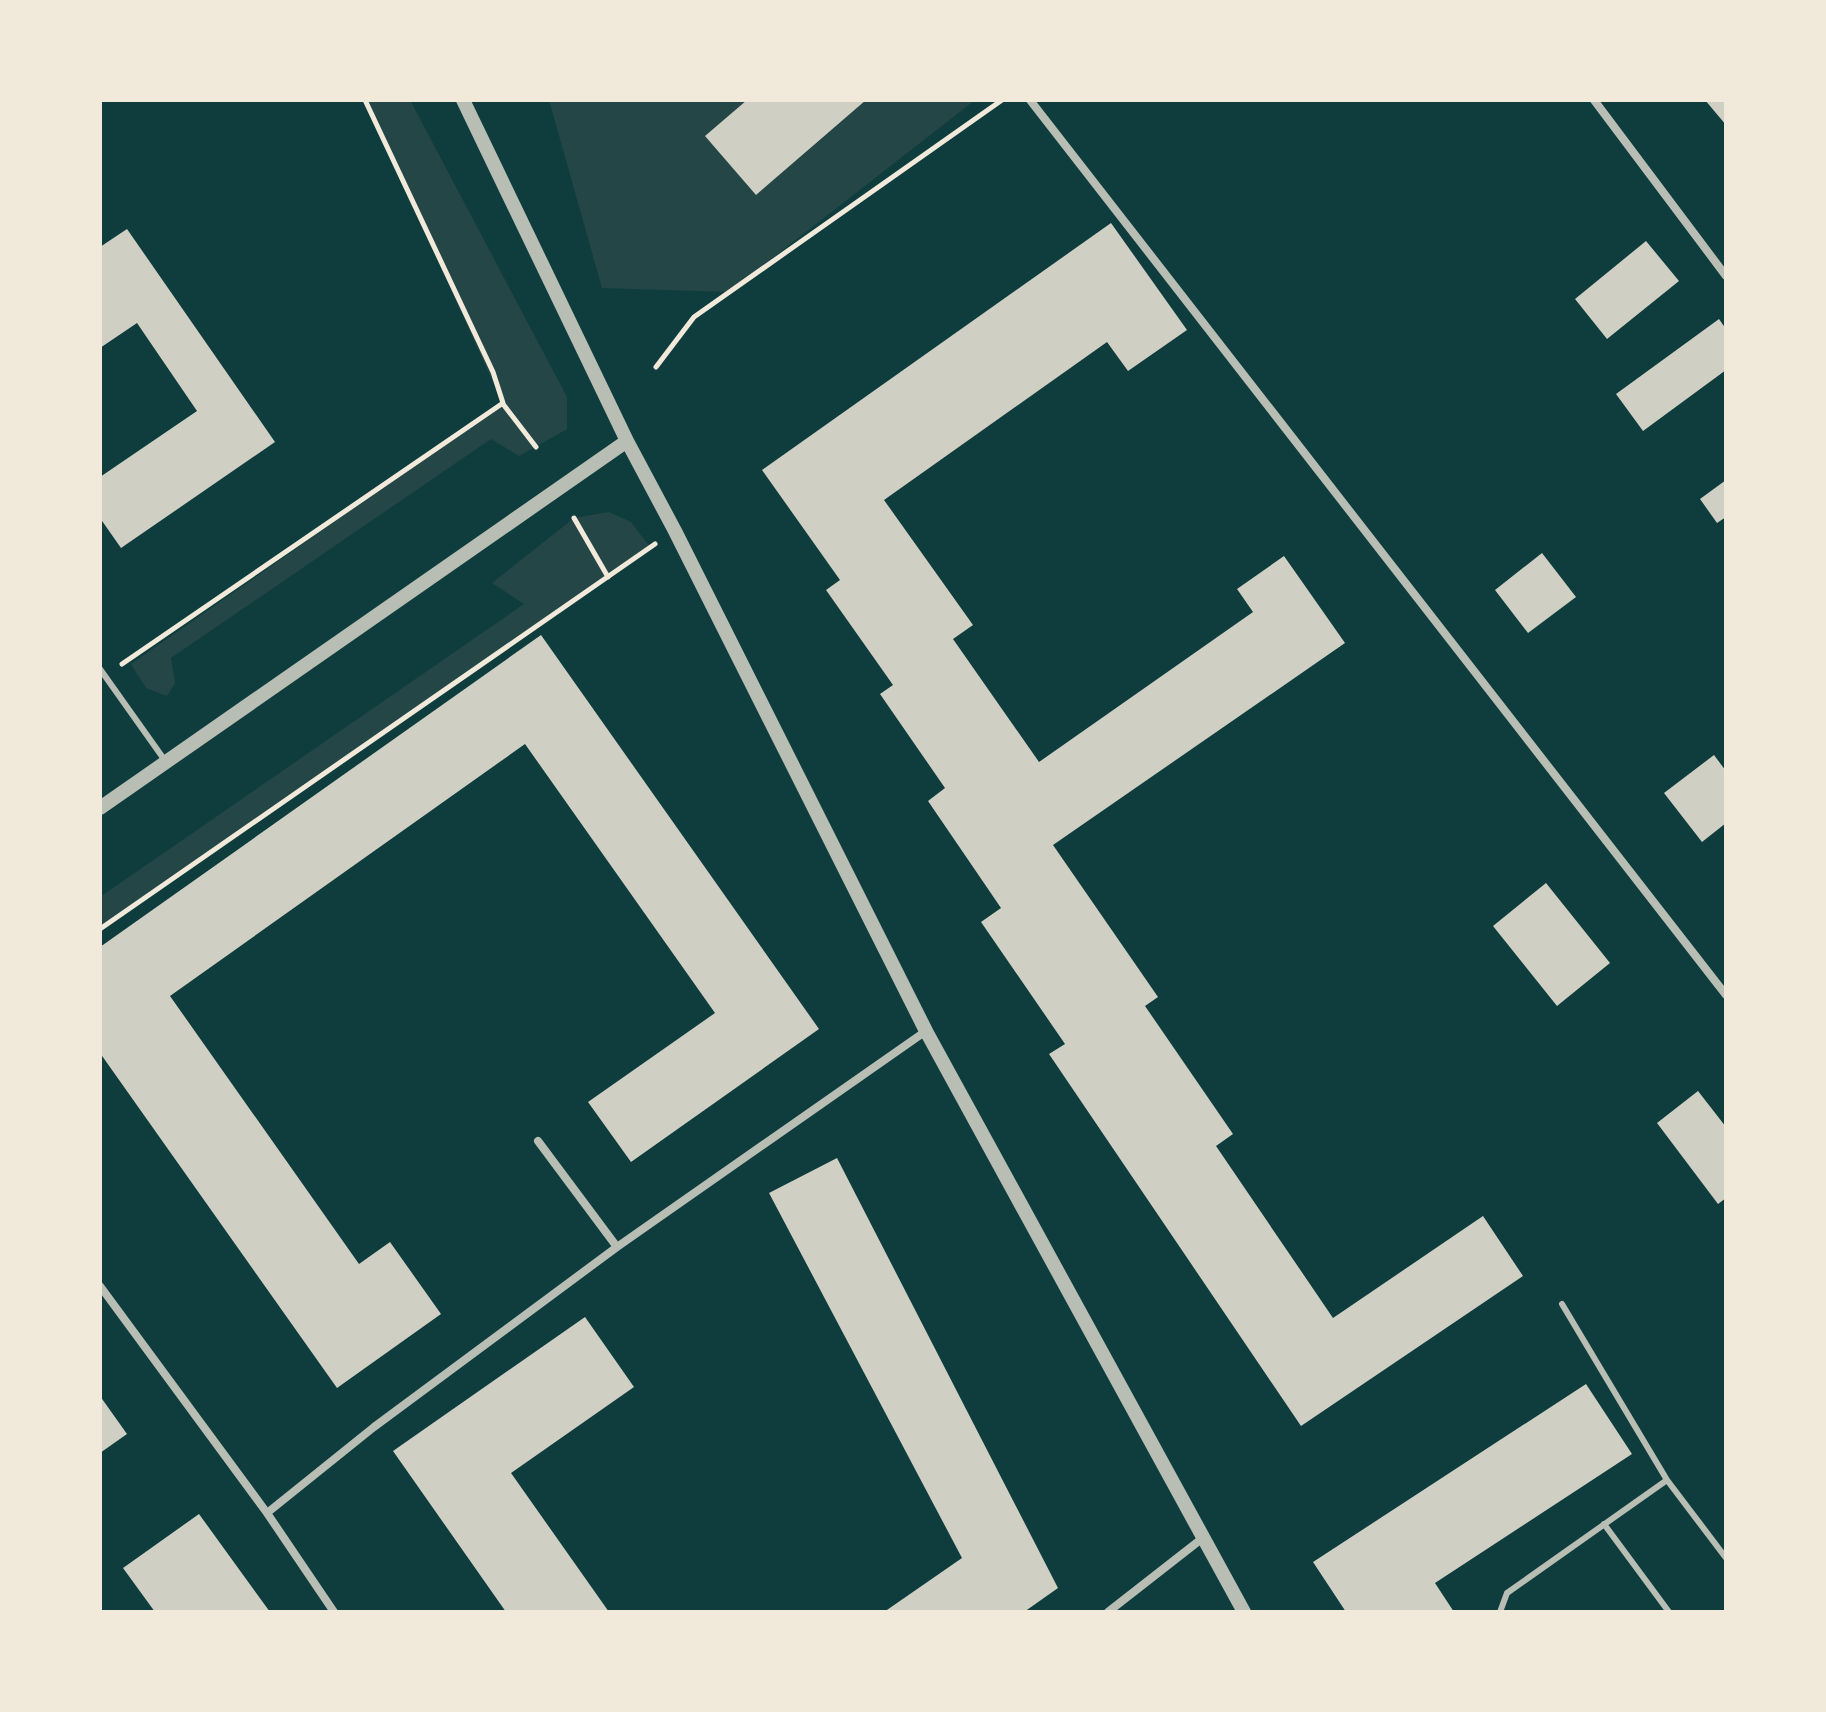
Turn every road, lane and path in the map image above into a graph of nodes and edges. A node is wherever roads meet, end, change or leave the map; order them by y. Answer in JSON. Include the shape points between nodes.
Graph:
{"nodes":[{"id":1,"x":365,"y":100,"type":"edge"},
{"id":2,"x":463,"y":100,"type":"edge"},
{"id":3,"x":1002,"y":100,"type":"edge"},
{"id":4,"x":1030,"y":100,"type":"edge"},
{"id":5,"x":1594,"y":100,"type":"edge"},
{"id":6,"x":1726,"y":276,"type":"edge"},
{"id":7,"x":656,"y":367,"type":"dead end"},
{"id":8,"x":503,"y":403,"type":"junction"},
{"id":9,"x":627,"y":441,"type":"junction"},
{"id":10,"x":536,"y":447,"type":"dead end"},
{"id":11,"x":574,"y":518,"type":"dead end"},
{"id":12,"x":675,"y":531,"type":"junction"},
{"id":13,"x":608,"y":577,"type":"junction"},
{"id":14,"x":102,"y":672,"type":"edge"},
{"id":15,"x":166,"y":762,"type":"junction"},
{"id":16,"x":100,"y":808,"type":"edge"},
{"id":17,"x":100,"y":929,"type":"edge"},
{"id":18,"x":1726,"y":995,"type":"edge"},
{"id":19,"x":926,"y":1031,"type":"junction"},
{"id":20,"x":538,"y":1141,"type":"dead end"},
{"id":21,"x":617,"y":1247,"type":"junction"},
{"id":22,"x":100,"y":1286,"type":"edge"},
{"id":23,"x":1562,"y":1304,"type":"dead end"},
{"id":24,"x":1667,"y":1480,"type":"junction"},
{"id":25,"x":267,"y":1513,"type":"junction"},
{"id":26,"x":1604,"y":1524,"type":"junction"},
{"id":27,"x":1204,"y":1537,"type":"junction"},
{"id":28,"x":1726,"y":1558,"type":"edge"},
{"id":29,"x":334,"y":1612,"type":"edge"},
{"id":30,"x":1108,"y":1612,"type":"edge"},
{"id":31,"x":1244,"y":1612,"type":"edge"},
{"id":32,"x":1500,"y":1612,"type":"edge"},
{"id":33,"x":1669,"y":1612,"type":"edge"}],
"edges":[{"from":1,"to":8,"type":"path"},
{"from":2,"to":9,"type":"street"},
{"from":3,"to":7,"type":"path","via":[[694,317]]},
{"from":4,"to":18,"type":"street"},
{"from":5,"to":6,"type":"street"},
{"from":8,"to":10,"type":"path"},
{"from":8,"to":14,"type":"path"},
{"from":9,"to":12,"type":"street"},
{"from":9,"to":15,"type":"street"},
{"from":11,"to":13,"type":"path"},
{"from":12,"to":13,"type":"path"},
{"from":12,"to":19,"type":"street"},
{"from":13,"to":17,"type":"path"},
{"from":14,"to":15,"type":"lane"},
{"from":15,"to":16,"type":"street"},
{"from":19,"to":21,"type":"street"},
{"from":19,"to":27,"type":"street"},
{"from":20,"to":21,"type":"street"},
{"from":21,"to":25,"type":"street"},
{"from":22,"to":25,"type":"street"},
{"from":23,"to":24,"type":"lane"},
{"from":24,"to":26,"type":"lane"},
{"from":24,"to":28,"type":"lane"},
{"from":25,"to":29,"type":"street"},
{"from":26,"to":32,"type":"lane","via":[[1507,1593]]},
{"from":26,"to":33,"type":"lane"},
{"from":27,"to":30,"type":"street"},
{"from":27,"to":31,"type":"street"}]}
